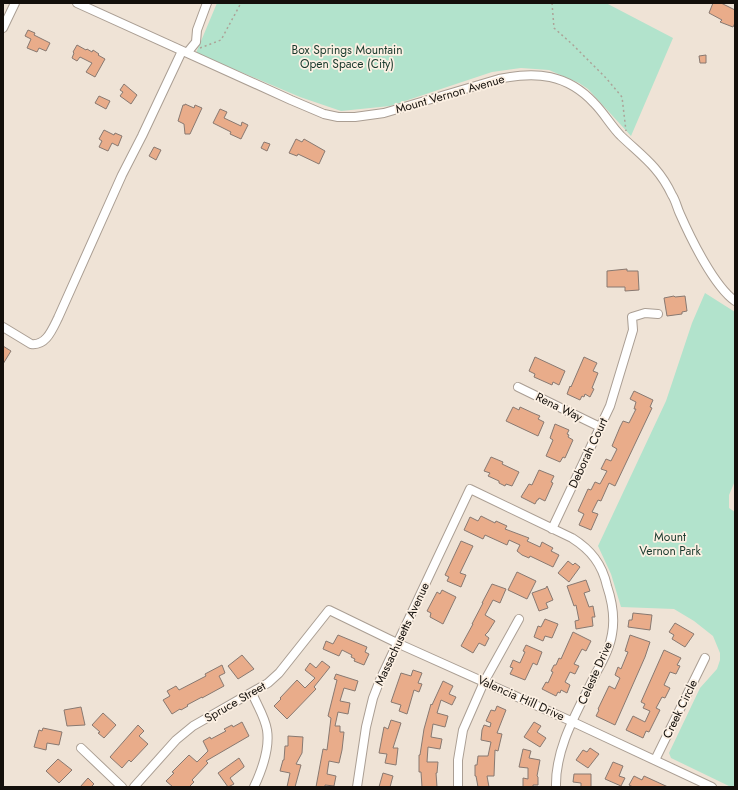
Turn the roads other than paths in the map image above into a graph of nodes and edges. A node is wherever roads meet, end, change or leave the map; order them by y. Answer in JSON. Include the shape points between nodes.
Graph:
{"nodes":[{"id":1,"x":15,"y":3,"type":"edge"},
{"id":2,"x":77,"y":3,"type":"edge"},
{"id":3,"x":207,"y":3,"type":"edge"},
{"id":4,"x":3,"y":28,"type":"edge"},
{"id":5,"x":187,"y":50,"type":"junction"},
{"id":6,"x":735,"y":301,"type":"edge"},
{"id":7,"x":658,"y":314,"type":"dead end"},
{"id":8,"x":3,"y":327,"type":"edge"},
{"id":9,"x":518,"y":387,"type":"dead end"},
{"id":10,"x":600,"y":426,"type":"junction"},
{"id":11,"x":470,"y":489,"type":"joint"},
{"id":12,"x":552,"y":529,"type":"junction"},
{"id":13,"x":329,"y":610,"type":"joint"},
{"id":14,"x":519,"y":619,"type":"dead end"},
{"id":15,"x":397,"y":643,"type":"junction"},
{"id":16,"x":705,"y":658,"type":"dead end"},
{"id":17,"x":484,"y":682,"type":"junction"},
{"id":18,"x":252,"y":693,"type":"junction"},
{"id":19,"x":573,"y":722,"type":"junction"},
{"id":20,"x":82,"y":748,"type":"dead end"},
{"id":21,"x":655,"y":760,"type":"junction"},
{"id":22,"x":122,"y":787,"type":"edge"},
{"id":23,"x":134,"y":787,"type":"edge"},
{"id":24,"x":254,"y":787,"type":"edge"},
{"id":25,"x":357,"y":787,"type":"edge"},
{"id":26,"x":458,"y":787,"type":"edge"},
{"id":27,"x":556,"y":787,"type":"edge"},
{"id":28,"x":712,"y":787,"type":"edge"}],
"edges":[{"from":1,"to":4,"type":"street"},
{"from":2,"to":5,"type":"street","name":"Mount Vernon Avenue"},
{"from":3,"to":5,"type":"street","via":[[197,30],[196,42]]},
{"from":5,"to":6,"type":"street","name":"Mount Vernon Avenue","via":[[291,100],[338,117],[384,113],[515,75],[545,76],[571,85],[595,103],[618,133],[661,174],[714,277]]},
{"from":5,"to":8,"type":"street","via":[[122,175],[48,335],[36,345]]},
{"from":7,"to":10,"type":"street","name":"Deborah Court","via":[[645,313],[632,317],[633,330],[610,406]]},
{"from":9,"to":10,"type":"street","name":"Rena Way"},
{"from":10,"to":12,"type":"street","name":"Deborah Court"},
{"from":11,"to":12,"type":"street","name":"Celeste Drive"},
{"from":11,"to":15,"type":"street","name":"Massachusetts Avenue"},
{"from":12,"to":19,"type":"street","name":"Celeste Drive","via":[[572,538],[592,554],[606,580],[612,613],[610,646]]},
{"from":13,"to":15,"type":"street","name":"Valencia Hill Drive"},
{"from":13,"to":18,"type":"street","name":"Spruce Street","via":[[280,672]]},
{"from":14,"to":17,"type":"street"},
{"from":15,"to":17,"type":"street","name":"Valencia Hill Drive"},
{"from":15,"to":25,"type":"street","name":"Massachusetts Avenue","via":[[374,698],[366,728]]},
{"from":16,"to":21,"type":"street","name":"Creek Circle"},
{"from":17,"to":19,"type":"street","name":"Valencia Hill Drive"},
{"from":17,"to":26,"type":"street","via":[[463,730],[458,760]]},
{"from":18,"to":23,"type":"street","name":"Spruce Street","via":[[193,726],[176,740]]},
{"from":18,"to":24,"type":"street","via":[[267,730],[264,760]]},
{"from":19,"to":21,"type":"street","name":"Valencia Hill Drive"},
{"from":19,"to":27,"type":"street","name":"Celeste Drive","via":[[557,765]]},
{"from":20,"to":22,"type":"street"},
{"from":21,"to":28,"type":"street","name":"Valencia Hill Drive"}]}
